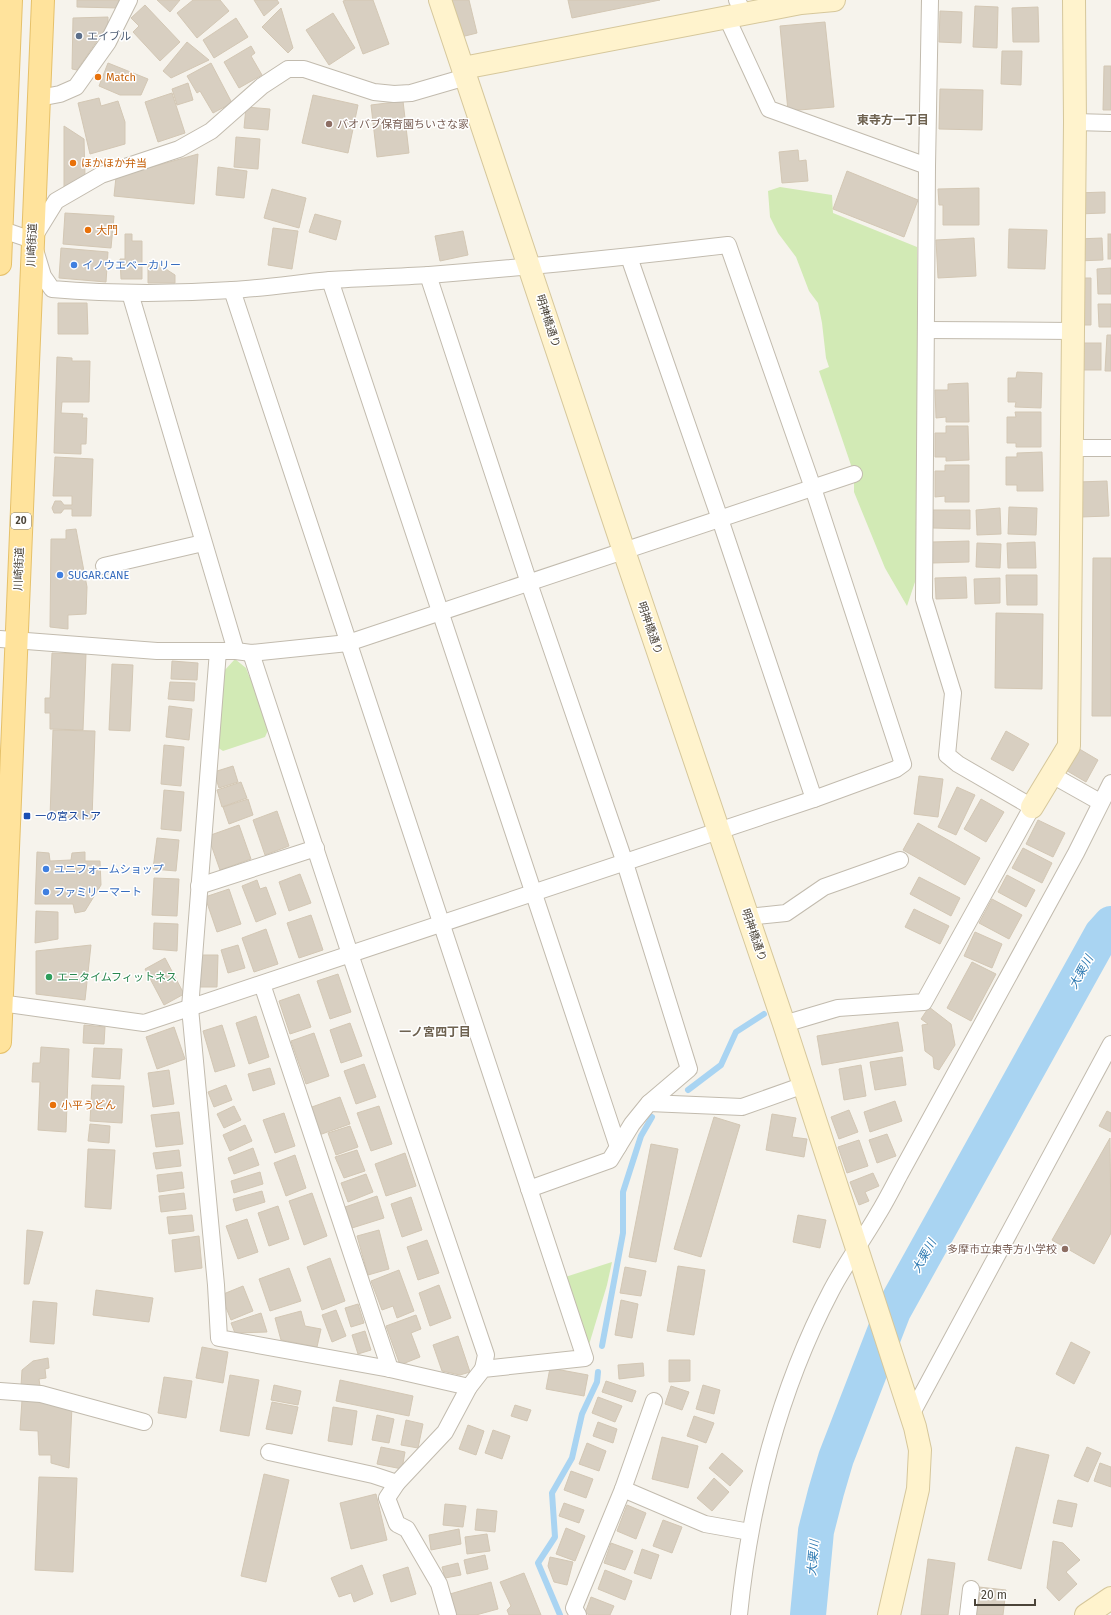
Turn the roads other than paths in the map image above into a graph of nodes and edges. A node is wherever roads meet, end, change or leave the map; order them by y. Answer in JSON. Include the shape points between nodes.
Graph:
{"nodes":[{"id":1,"x":11,"y":0,"type":"edge"},
{"id":2,"x":43,"y":0,"type":"edge"},
{"id":3,"x":129,"y":0,"type":"edge"},
{"id":4,"x":440,"y":0,"type":"edge"},
{"id":5,"x":834,"y":0,"type":"edge"},
{"id":6,"x":930,"y":0,"type":"edge"},
{"id":7,"x":1074,"y":0,"type":"edge"},
{"id":8,"x":736,"y":11,"type":"edge"},
{"id":9,"x":464,"y":72,"type":"junction"},
{"id":10,"x":38,"y":98,"type":"junction"},
{"id":11,"x":1075,"y":122,"type":"junction"},
{"id":12,"x":1111,"y":123,"type":"edge"},
{"id":13,"x":927,"y":166,"type":"junction"},
{"id":14,"x":1,"y":229,"type":"edge"},
{"id":15,"x":32,"y":240,"type":"junction"},
{"id":16,"x":629,"y":257,"type":"junction"},
{"id":17,"x":0,"y":264,"type":"edge"},
{"id":18,"x":530,"y":266,"type":"junction"},
{"id":19,"x":428,"y":275,"type":"junction"},
{"id":20,"x":330,"y":280,"type":"junction"},
{"id":21,"x":232,"y":290,"type":"junction"},
{"id":22,"x":130,"y":293,"type":"junction"},
{"id":23,"x":927,"y":330,"type":"junction"},
{"id":24,"x":1073,"y":331,"type":"junction"},
{"id":25,"x":1071,"y":448,"type":"junction"},
{"id":26,"x":1111,"y":448,"type":"edge"},
{"id":27,"x":854,"y":474,"type":"dead end"},
{"id":28,"x":814,"y":488,"type":"junction"},
{"id":29,"x":720,"y":519,"type":"junction"},
{"id":30,"x":203,"y":543,"type":"junction"},
{"id":31,"x":624,"y":551,"type":"junction"},
{"id":32,"x":104,"y":566,"type":"dead end"},
{"id":33,"x":529,"y":583,"type":"junction"},
{"id":34,"x":441,"y":612,"type":"junction"},
{"id":35,"x":8,"y":640,"type":"edge"},
{"id":36,"x":348,"y":643,"type":"junction"},
{"id":37,"x":218,"y":651,"type":"junction"},
{"id":38,"x":244,"y":652,"type":"junction"},
{"id":39,"x":1052,"y":776,"type":"junction"},
{"id":40,"x":1111,"y":783,"type":"edge"},
{"id":41,"x":814,"y":799,"type":"junction"},
{"id":42,"x":1100,"y":802,"type":"junction"},
{"id":43,"x":1032,"y":807,"type":"junction"},
{"id":44,"x":719,"y":831,"type":"junction"},
{"id":45,"x":316,"y":848,"type":"junction"},
{"id":46,"x":900,"y":860,"type":"dead end"},
{"id":47,"x":625,"y":863,"type":"junction"},
{"id":48,"x":199,"y":886,"type":"junction"},
{"id":49,"x":534,"y":893,"type":"junction"},
{"id":50,"x":748,"y":918,"type":"junction"},
{"id":51,"x":441,"y":924,"type":"junction"},
{"id":52,"x":350,"y":954,"type":"junction"},
{"id":53,"x":262,"y":984,"type":"junction"},
{"id":54,"x":1,"y":1004,"type":"edge"},
{"id":55,"x":190,"y":1008,"type":"junction"},
{"id":56,"x":784,"y":1024,"type":"junction"},
{"id":57,"x":0,"y":1042,"type":"edge"},
{"id":58,"x":1111,"y":1044,"type":"edge"},
{"id":59,"x":804,"y":1086,"type":"junction"},
{"id":60,"x":649,"y":1103,"type":"junction"},
{"id":61,"x":618,"y":1147,"type":"junction"},
{"id":62,"x":529,"y":1189,"type":"junction"},
{"id":63,"x":858,"y":1252,"type":"junction"},
{"id":64,"x":390,"y":1369,"type":"junction"},
{"id":65,"x":483,"y":1369,"type":"junction"},
{"id":66,"x":469,"y":1387,"type":"junction"},
{"id":67,"x":0,"y":1391,"type":"edge"},
{"id":68,"x":654,"y":1401,"type":"dead end"},
{"id":69,"x":911,"y":1410,"type":"junction"},
{"id":70,"x":144,"y":1422,"type":"dead end"},
{"id":71,"x":270,"y":1452,"type":"dead end"},
{"id":72,"x":396,"y":1483,"type":"junction"},
{"id":73,"x":624,"y":1489,"type":"junction"},
{"id":74,"x":750,"y":1532,"type":"junction"},
{"id":75,"x":971,"y":1589,"type":"dead end"},
{"id":76,"x":1111,"y":1598,"type":"edge"},
{"id":77,"x":448,"y":1615,"type":"edge"},
{"id":78,"x":578,"y":1615,"type":"edge"},
{"id":79,"x":739,"y":1615,"type":"edge"},
{"id":80,"x":889,"y":1615,"type":"edge"},
{"id":81,"x":968,"y":1615,"type":"edge"},
{"id":82,"x":1086,"y":1615,"type":"edge"}],
"edges":[{"from":1,"to":14,"type":"main road"},
{"from":2,"to":10,"type":"main road","name":"川崎街道","number":"20"},
{"from":3,"to":10,"type":"street","via":[[108,42],[76,87],[60,94]]},
{"from":4,"to":9,"type":"street","name":"明神橋通り"},
{"from":5,"to":8,"type":"street"},
{"from":6,"to":13,"type":"street"},
{"from":7,"to":11,"type":"street"},
{"from":8,"to":9,"type":"street"},
{"from":8,"to":13,"type":"street","via":[[769,109]]},
{"from":9,"to":15,"type":"street","via":[[411,93],[394,94],[374,92],[304,69],[288,69],[262,86],[211,131],[179,150],[101,175],[56,202]]},
{"from":9,"to":18,"type":"street","name":"明神橋通り"},
{"from":10,"to":15,"type":"main road","name":"川崎街道","number":"20"},
{"from":11,"to":12,"type":"street"},
{"from":11,"to":24,"type":"street"},
{"from":13,"to":23,"type":"street"},
{"from":14,"to":15,"type":"street"},
{"from":14,"to":17,"type":"main road"},
{"from":15,"to":22,"type":"street","via":[[43,276],[52,289]]},
{"from":15,"to":35,"type":"main road","name":"川崎街道","number":"20"},
{"from":16,"to":18,"type":"street"},
{"from":16,"to":28,"type":"street","via":[[728,246]]},
{"from":16,"to":29,"type":"street"},
{"from":18,"to":19,"type":"street"},
{"from":18,"to":31,"type":"street","name":"明神橋通り"},
{"from":19,"to":20,"type":"street"},
{"from":19,"to":33,"type":"street"},
{"from":20,"to":21,"type":"street"},
{"from":20,"to":34,"type":"street"},
{"from":21,"to":22,"type":"street"},
{"from":21,"to":36,"type":"street"},
{"from":22,"to":30,"type":"street"},
{"from":23,"to":24,"type":"street"},
{"from":23,"to":43,"type":"street","via":[[924,598],[953,693],[947,755]]},
{"from":24,"to":25,"type":"street"},
{"from":25,"to":26,"type":"street"},
{"from":25,"to":39,"type":"street","via":[[1069,746]]},
{"from":27,"to":28,"type":"street"},
{"from":28,"to":29,"type":"street"},
{"from":28,"to":41,"type":"street","via":[[903,764],[896,769]]},
{"from":29,"to":31,"type":"street"},
{"from":29,"to":41,"type":"street"},
{"from":30,"to":32,"type":"street"},
{"from":30,"to":38,"type":"street"},
{"from":31,"to":33,"type":"street"},
{"from":31,"to":44,"type":"street","name":"明神橋通り"},
{"from":33,"to":34,"type":"street"},
{"from":33,"to":47,"type":"street"},
{"from":34,"to":36,"type":"street"},
{"from":34,"to":49,"type":"street"},
{"from":35,"to":37,"type":"street","via":[[157,651]]},
{"from":35,"to":54,"type":"main road","name":"川崎街道","number":"20"},
{"from":36,"to":38,"type":"street"},
{"from":36,"to":51,"type":"street"},
{"from":37,"to":38,"type":"street"},
{"from":37,"to":48,"type":"street"},
{"from":38,"to":45,"type":"street"},
{"from":39,"to":42,"type":"street"},
{"from":39,"to":43,"type":"street"},
{"from":40,"to":42,"type":"street"},
{"from":41,"to":44,"type":"street"},
{"from":42,"to":63,"type":"street","via":[[1068,867]]},
{"from":43,"to":56,"type":"street","via":[[924,1002],[838,1008]]},
{"from":44,"to":47,"type":"street"},
{"from":44,"to":50,"type":"street","name":"明神橋通り"},
{"from":45,"to":48,"type":"street"},
{"from":45,"to":52,"type":"street"},
{"from":46,"to":50,"type":"street","via":[[824,887],[786,913]]},
{"from":47,"to":49,"type":"street"},
{"from":47,"to":60,"type":"street","via":[[689,1070]]},
{"from":48,"to":55,"type":"street"},
{"from":49,"to":51,"type":"street"},
{"from":49,"to":61,"type":"street"},
{"from":50,"to":56,"type":"street","name":"明神橋通り"},
{"from":51,"to":52,"type":"street"},
{"from":51,"to":62,"type":"street"},
{"from":52,"to":53,"type":"street"},
{"from":52,"to":65,"type":"street","via":[[486,1355]]},
{"from":53,"to":55,"type":"street"},
{"from":53,"to":64,"type":"street"},
{"from":54,"to":55,"type":"street","via":[[144,1023]]},
{"from":54,"to":57,"type":"main road","name":"川崎街道","number":"20"},
{"from":55,"to":64,"type":"street","via":[[219,1338]]},
{"from":56,"to":59,"type":"street","name":"明神橋通り"},
{"from":58,"to":69,"type":"street"},
{"from":59,"to":60,"type":"street","via":[[742,1107]]},
{"from":59,"to":63,"type":"street","name":"明神橋通り"},
{"from":60,"to":61,"type":"street"},
{"from":61,"to":62,"type":"street","via":[[610,1160]]},
{"from":62,"to":65,"type":"street","via":[[585,1358]]},
{"from":63,"to":69,"type":"street","name":"明神橋通り"},
{"from":63,"to":74,"type":"street","via":[[831,1292],[792,1380],[766,1462]]},
{"from":64,"to":66,"type":"street"},
{"from":65,"to":66,"type":"street"},
{"from":66,"to":72,"type":"street","via":[[445,1432]]},
{"from":67,"to":70,"type":"street","via":[[40,1394]]},
{"from":68,"to":73,"type":"street"},
{"from":69,"to":80,"type":"street","name":"明神橋通り","via":[[920,1450],[918,1490]]},
{"from":71,"to":72,"type":"street","via":[[373,1475]]},
{"from":72,"to":77,"type":"street","via":[[387,1498],[397,1524],[407,1529],[439,1584]]},
{"from":73,"to":74,"type":"street","via":[[705,1524]]},
{"from":73,"to":78,"type":"street","via":[[574,1608]]},
{"from":74,"to":79,"type":"street"},
{"from":75,"to":81,"type":"street"},
{"from":76,"to":82,"type":"street"}]}
